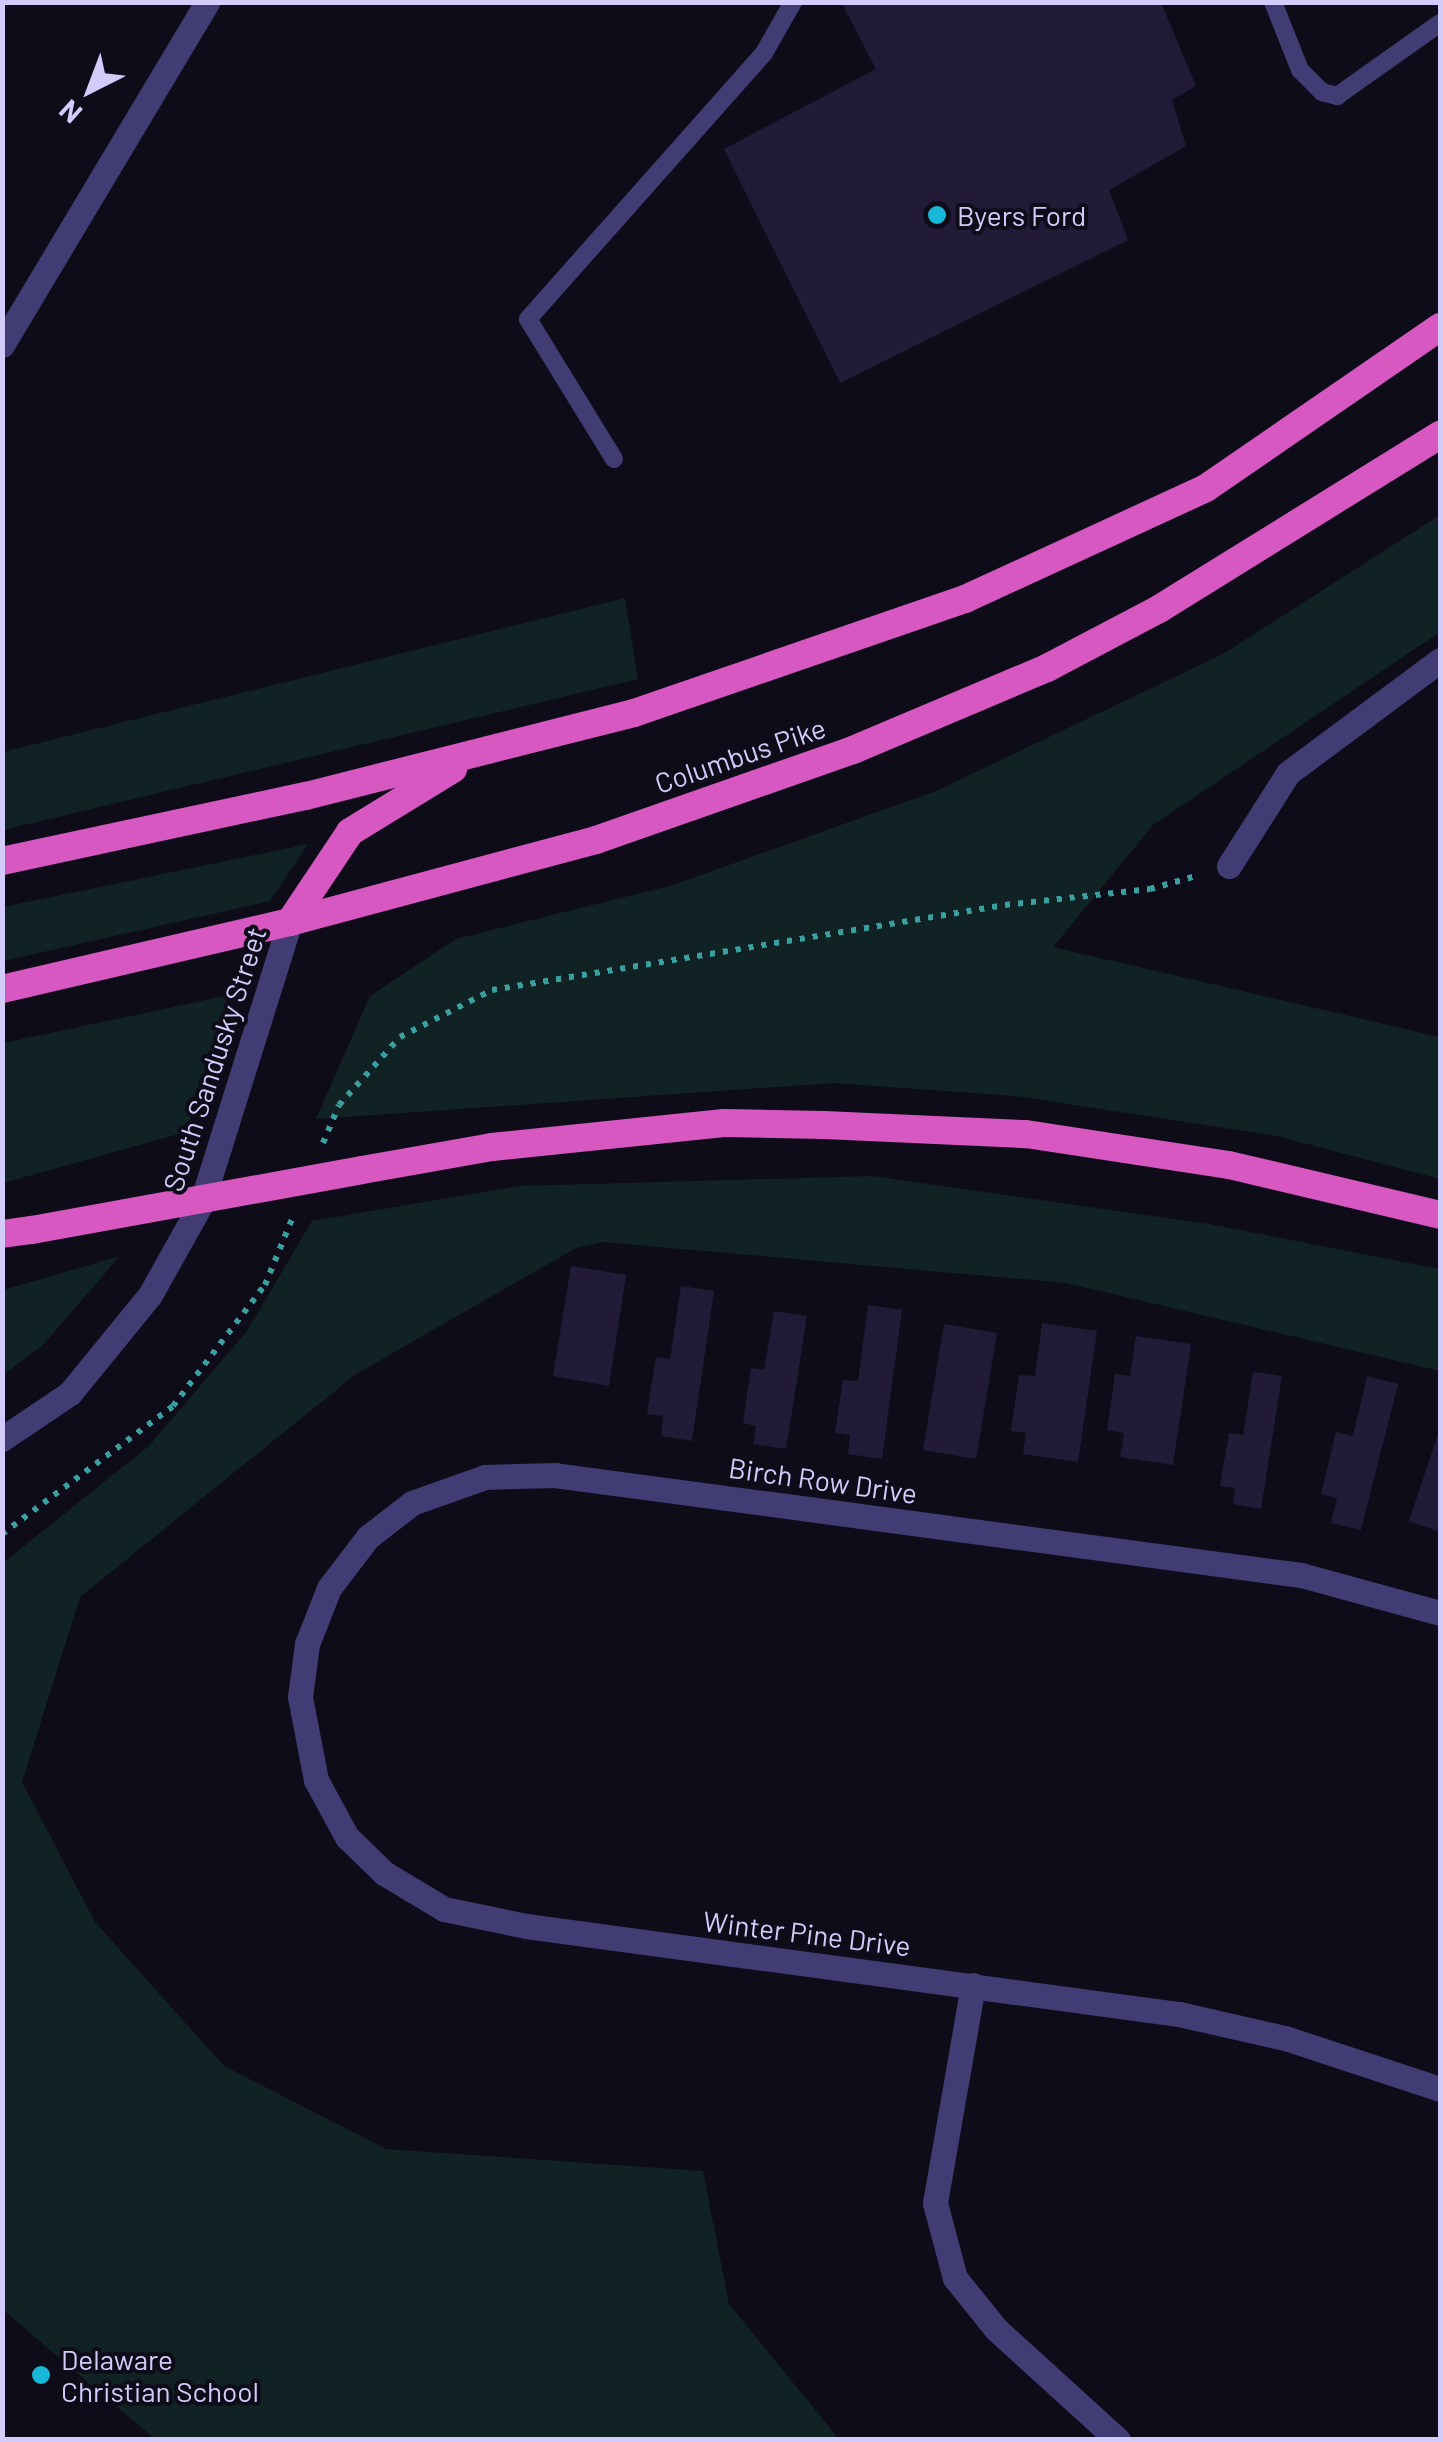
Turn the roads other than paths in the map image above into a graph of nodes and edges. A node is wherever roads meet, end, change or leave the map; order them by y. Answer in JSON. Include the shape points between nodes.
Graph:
{"nodes":[{"id":1,"x":208,"y":2,"type":"edge"},
{"id":2,"x":793,"y":2,"type":"edge"},
{"id":3,"x":1273,"y":2,"type":"edge"},
{"id":4,"x":1440,"y":24,"type":"edge"},
{"id":5,"x":1440,"y":328,"type":"edge"},
{"id":6,"x":2,"y":345,"type":"edge"},
{"id":7,"x":1440,"y":435,"type":"edge"},
{"id":8,"x":614,"y":459,"type":"dead end"},
{"id":9,"x":1440,"y":660,"type":"edge"},
{"id":10,"x":475,"y":755,"type":"junction"},
{"id":11,"x":2,"y":861,"type":"edge"},
{"id":12,"x":1229,"y":866,"type":"road end"},
{"id":13,"x":290,"y":922,"type":"junction"},
{"id":14,"x":2,"y":989,"type":"edge"},
{"id":15,"x":1440,"y":1215,"type":"edge"},
{"id":16,"x":2,"y":1234,"type":"edge"},
{"id":17,"x":2,"y":1439,"type":"edge"},
{"id":18,"x":1440,"y":1613,"type":"edge"},
{"id":19,"x":303,"y":1680,"type":"joint"},
{"id":20,"x":972,"y":1984,"type":"junction"},
{"id":21,"x":1440,"y":2089,"type":"edge"},
{"id":22,"x":1118,"y":2440,"type":"edge"}],
"edges":[{"from":1,"to":6,"type":"street"},
{"from":2,"to":8,"type":"lane","via":[[764,53],[528,319]]},
{"from":3,"to":4,"type":"lane","via":[[1300,70],[1322,92],[1337,96]]},
{"from":5,"to":10,"type":"highway","via":[[1206,488],[965,599],[750,676]]},
{"from":7,"to":13,"type":"highway","name":"Columbus Pike","via":[[1159,609],[853,750],[596,840]]},
{"from":9,"to":12,"type":"street","via":[[1288,772]]},
{"from":10,"to":11,"type":"highway"},
{"from":10,"to":13,"type":"highway","via":[[350,832]]},
{"from":13,"to":14,"type":"highway","name":"Columbus Pike"},
{"from":13,"to":17,"type":"street","name":"South Sandusky Street","via":[[202,1202],[150,1295],[70,1393]]},
{"from":15,"to":16,"type":"highway","bridge":true,"via":[[1229,1166],[1026,1134],[724,1124],[492,1147]]},
{"from":18,"to":19,"type":"street","name":"Birch Row Drive","via":[[1300,1574],[555,1475],[485,1477],[412,1503],[368,1536],[329,1588],[307,1644]]},
{"from":19,"to":20,"type":"street","name":"Winter Pine Drive","via":[[304,1740],[316,1780],[347,1837],[384,1874],[444,1908],[526,1926]]},
{"from":20,"to":21,"type":"street","name":"Winter Pine Drive","via":[[1179,2014],[1284,2038]]},
{"from":20,"to":22,"type":"street","via":[[935,2203],[955,2278],[996,2329]]}]}
